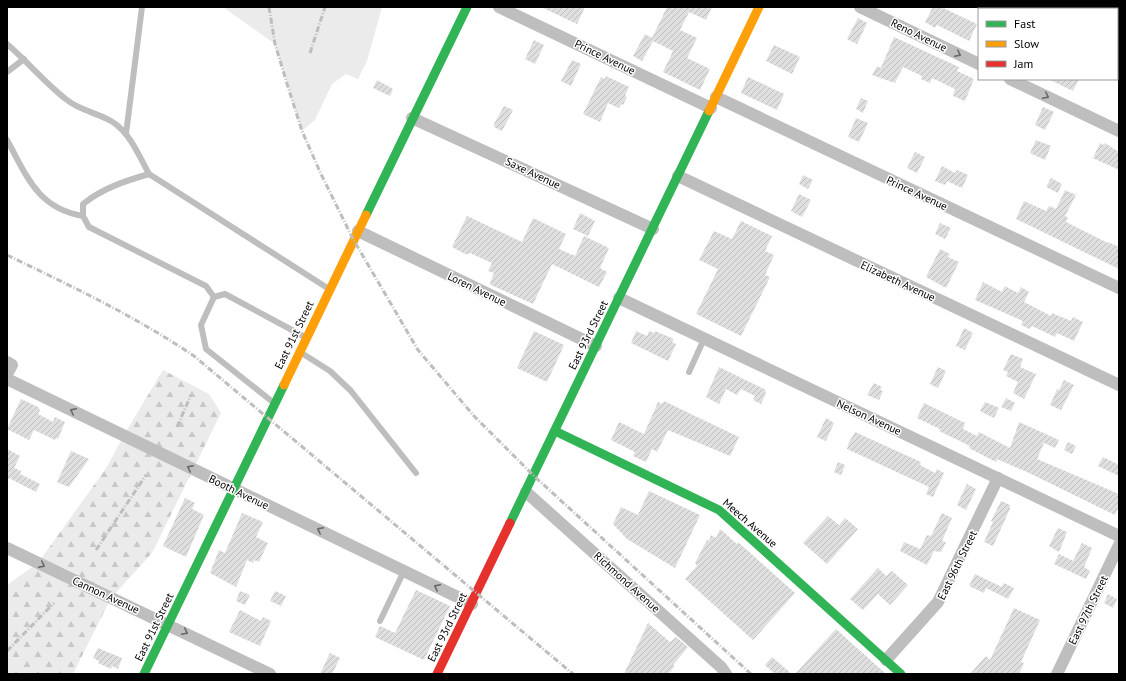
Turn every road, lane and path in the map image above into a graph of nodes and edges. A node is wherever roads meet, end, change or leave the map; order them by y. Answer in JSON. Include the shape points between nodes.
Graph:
{"nodes":[{"id":1,"x":142,"y":7,"type":"edge"},
{"id":2,"x":467,"y":7,"type":"edge"},
{"id":3,"x":499,"y":7,"type":"edge"},
{"id":4,"x":759,"y":7,"type":"edge"},
{"id":5,"x":860,"y":7,"type":"edge"},
{"id":6,"x":7,"y":44,"type":"edge"},
{"id":7,"x":24,"y":59,"type":"junction"},
{"id":8,"x":978,"y":64,"type":"edge"},
{"id":9,"x":7,"y":72,"type":"edge"},
{"id":10,"x":1012,"y":80,"type":"edge"},
{"id":11,"x":713,"y":103,"type":"junction"},
{"id":12,"x":412,"y":118,"type":"junction"},
{"id":13,"x":1119,"y":131,"type":"edge"},
{"id":14,"x":126,"y":134,"type":"junction"},
{"id":15,"x":7,"y":140,"type":"edge"},
{"id":16,"x":149,"y":174,"type":"junction"},
{"id":17,"x":678,"y":176,"type":"junction"},
{"id":18,"x":83,"y":216,"type":"junction"},
{"id":19,"x":653,"y":229,"type":"junction"},
{"id":20,"x":358,"y":231,"type":"junction"},
{"id":21,"x":1119,"y":288,"type":"edge"},
{"id":22,"x":329,"y":289,"type":"junction"},
{"id":23,"x":214,"y":298,"type":"junction"},
{"id":24,"x":619,"y":298,"type":"junction"},
{"id":25,"x":306,"y":337,"type":"junction"},
{"id":26,"x":704,"y":339,"type":"junction"},
{"id":27,"x":596,"y":346,"type":"junction"},
{"id":28,"x":299,"y":351,"type":"junction"},
{"id":29,"x":689,"y":372,"type":"dead end"},
{"id":30,"x":7,"y":380,"type":"edge"},
{"id":31,"x":1119,"y":385,"type":"edge"},
{"id":32,"x":274,"y":404,"type":"junction"},
{"id":33,"x":555,"y":431,"type":"junction"},
{"id":34,"x":416,"y":473,"type":"dead end"},
{"id":35,"x":998,"y":478,"type":"junction"},
{"id":36,"x":234,"y":489,"type":"junction"},
{"id":37,"x":526,"y":492,"type":"junction"},
{"id":38,"x":1119,"y":536,"type":"edge"},
{"id":39,"x":1119,"y":545,"type":"edge"},
{"id":40,"x":7,"y":548,"type":"edge"},
{"id":41,"x":404,"y":571,"type":"junction"},
{"id":42,"x":472,"y":604,"type":"junction"},
{"id":43,"x":380,"y":621,"type":"dead end"},
{"id":44,"x":169,"y":624,"type":"junction"},
{"id":45,"x":886,"y":660,"type":"junction"},
{"id":46,"x":144,"y":674,"type":"edge"},
{"id":47,"x":270,"y":674,"type":"edge"},
{"id":48,"x":437,"y":674,"type":"edge"},
{"id":49,"x":726,"y":674,"type":"edge"},
{"id":50,"x":901,"y":674,"type":"edge"},
{"id":51,"x":1057,"y":674,"type":"edge"}],
"edges":[{"from":1,"to":14,"type":"lane"},
{"from":2,"to":12,"type":"street","name":"East 91st Street"},
{"from":3,"to":11,"type":"street","name":"Prince Avenue"},
{"from":4,"to":11,"type":"street","name":"East 93rd Street"},
{"from":5,"to":8,"type":"street","name":"Reno Avenue","one_way":true},
{"from":6,"to":7,"type":"lane"},
{"from":7,"to":9,"type":"lane"},
{"from":7,"to":14,"type":"lane","via":[[69,102],[107,118]]},
{"from":10,"to":13,"type":"street","one_way":true},
{"from":11,"to":17,"type":"street","name":"East 93rd Street"},
{"from":11,"to":21,"type":"street","name":"Prince Avenue"},
{"from":12,"to":19,"type":"street","name":"Saxe Avenue"},
{"from":12,"to":20,"type":"street","name":"East 91st Street"},
{"from":14,"to":16,"type":"lane"},
{"from":15,"to":18,"type":"lane","via":[[32,185],[43,197],[67,213]]},
{"from":16,"to":18,"type":"lane","via":[[97,193],[83,204]]},
{"from":16,"to":22,"type":"lane"},
{"from":17,"to":19,"type":"street","name":"East 93rd Street"},
{"from":17,"to":31,"type":"street","name":"Elizabeth Avenue"},
{"from":18,"to":23,"type":"lane","via":[[89,227],[98,233],[206,286]]},
{"from":19,"to":24,"type":"street","name":"East 93rd Street"},
{"from":20,"to":22,"type":"street","name":"East 91st Street"},
{"from":20,"to":27,"type":"street","name":"Loren Avenue"},
{"from":22,"to":25,"type":"street","name":"East 91st Street"},
{"from":23,"to":25,"type":"lane","via":[[225,294]]},
{"from":23,"to":32,"type":"lane","via":[[201,325],[206,349]]},
{"from":24,"to":26,"type":"street","name":"Nelson Avenue"},
{"from":24,"to":27,"type":"street","name":"East 93rd Street"},
{"from":25,"to":28,"type":"street","name":"East 91st Street"},
{"from":26,"to":29,"type":"lane"},
{"from":26,"to":35,"type":"street","name":"Nelson Avenue"},
{"from":27,"to":33,"type":"street","name":"East 93rd Street"},
{"from":28,"to":32,"type":"street","name":"East 91st Street"},
{"from":28,"to":34,"type":"lane","via":[[330,371],[352,390]]},
{"from":36,"to":30,"type":"street","name":"Booth Avenue","one_way":true},
{"from":32,"to":36,"type":"street","name":"East 91st Street"},
{"from":33,"to":37,"type":"street","name":"East 93rd Street"},
{"from":33,"to":45,"type":"street","name":"Meech Avenue","via":[[719,510]]},
{"from":35,"to":38,"type":"street","name":"Nelson Avenue"},
{"from":35,"to":45,"type":"street","name":"East 96th Street","via":[[938,602]]},
{"from":41,"to":36,"type":"street","name":"Booth Avenue","one_way":true},
{"from":36,"to":44,"type":"street","name":"East 91st Street"},
{"from":37,"to":42,"type":"street","name":"East 93rd Street"},
{"from":37,"to":49,"type":"street","name":"Richmond Avenue"},
{"from":39,"to":51,"type":"street","name":"East 97th Street"},
{"from":40,"to":44,"type":"street","name":"Cannon Avenue","one_way":true},
{"from":42,"to":41,"type":"street","name":"Booth Avenue","one_way":true},
{"from":41,"to":43,"type":"lane"},
{"from":42,"to":48,"type":"street","name":"East 93rd Street"},
{"from":44,"to":46,"type":"street","name":"East 91st Street"},
{"from":44,"to":47,"type":"street","name":"Cannon Avenue","one_way":true},
{"from":45,"to":50,"type":"street","name":"Meech Avenue"}]}
